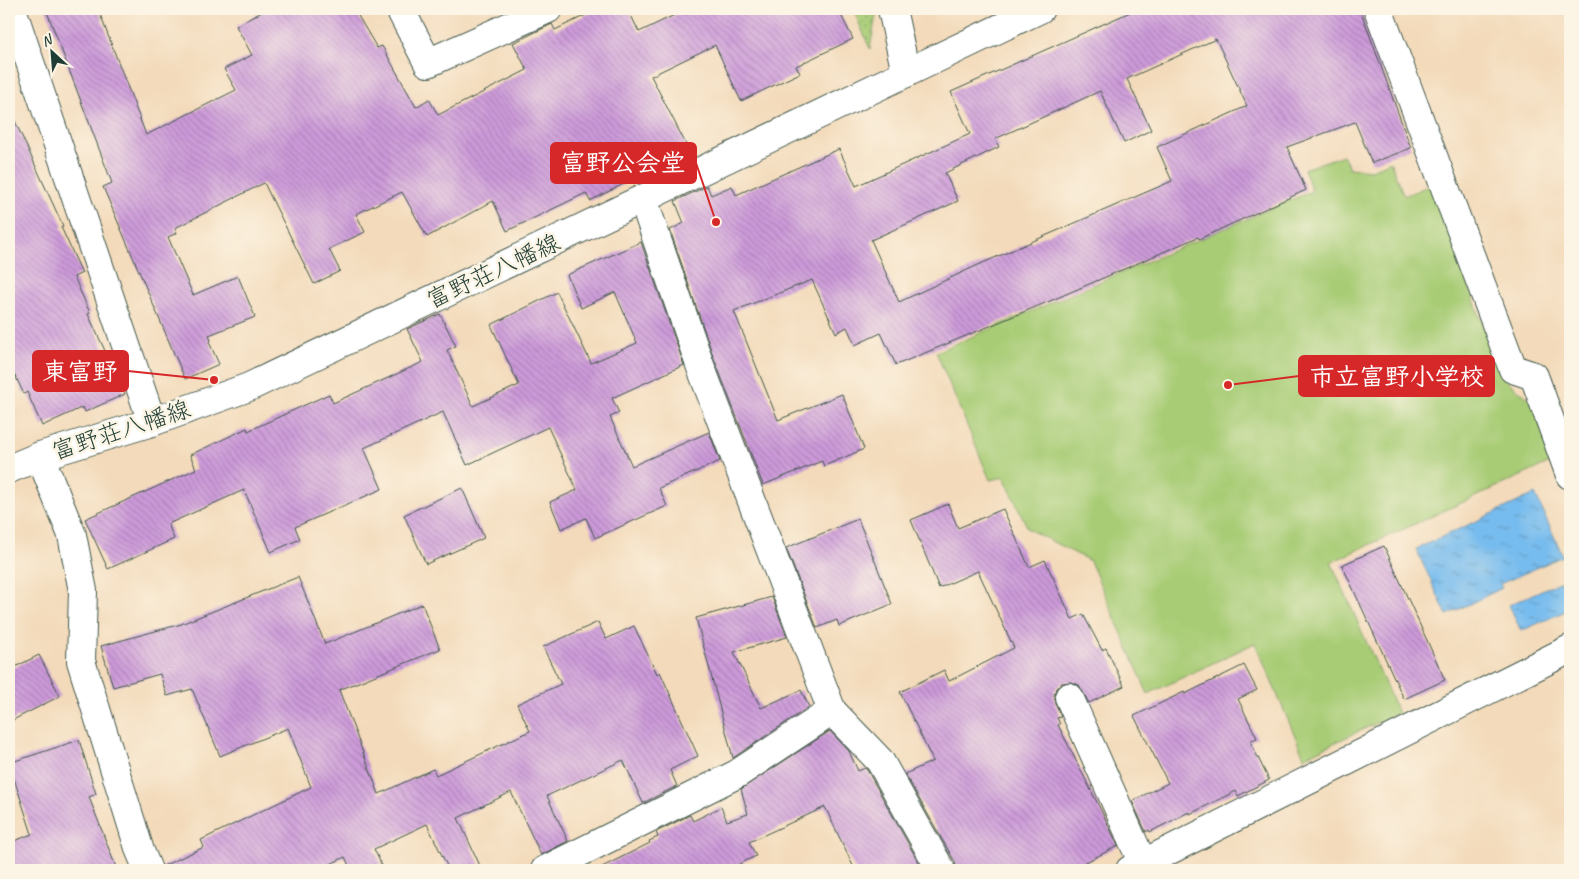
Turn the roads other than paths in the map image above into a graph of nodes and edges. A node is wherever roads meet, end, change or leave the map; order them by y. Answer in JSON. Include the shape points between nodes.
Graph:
{"nodes":[{"id":1,"x":12,"y":9,"type":"edge"},
{"id":2,"x":400,"y":9,"type":"edge"},
{"id":3,"x":548,"y":9,"type":"edge"},
{"id":4,"x":892,"y":9,"type":"edge"},
{"id":5,"x":1040,"y":9,"type":"edge"},
{"id":6,"x":1378,"y":9,"type":"edge"},
{"id":7,"x":906,"y":73,"type":"junction"},
{"id":8,"x":643,"y":200,"type":"junction"},
{"id":9,"x":152,"y":422,"type":"junction"},
{"id":10,"x":40,"y":456,"type":"junction"},
{"id":11,"x":10,"y":464,"type":"edge"},
{"id":12,"x":1570,"y":475,"type":"edge"},
{"id":13,"x":1570,"y":649,"type":"edge"},
{"id":14,"x":1069,"y":697,"type":"dead end"},
{"id":15,"x":832,"y":710,"type":"junction"},
{"id":16,"x":578,"y":863,"type":"edge"},
{"id":17,"x":1136,"y":867,"type":"edge"},
{"id":18,"x":148,"y":870,"type":"edge"},
{"id":19,"x":545,"y":870,"type":"edge"},
{"id":20,"x":942,"y":870,"type":"edge"}],
"edges":[{"from":1,"to":9,"type":"street"},
{"from":2,"to":3,"type":"street","via":[[428,63]]},
{"from":4,"to":7,"type":"street"},
{"from":5,"to":7,"type":"street","name":"富野荘八幡線"},
{"from":6,"to":12,"type":"street","via":[[1512,369],[1534,376]]},
{"from":7,"to":8,"type":"street","name":"富野荘八幡線"},
{"from":8,"to":9,"type":"street","name":"富野荘八幡線","via":[[249,387]]},
{"from":8,"to":15,"type":"street","via":[[701,368]]},
{"from":9,"to":10,"type":"street","name":"富野荘八幡線"},
{"from":10,"to":11,"type":"street","name":"富野荘八幡線"},
{"from":10,"to":18,"type":"street","via":[[74,545],[83,591],[81,661]]},
{"from":13,"to":17,"type":"street"},
{"from":14,"to":17,"type":"street"},
{"from":15,"to":16,"type":"street","via":[[737,774]]},
{"from":15,"to":20,"type":"street","via":[[880,761]]},
{"from":16,"to":19,"type":"street"}]}
